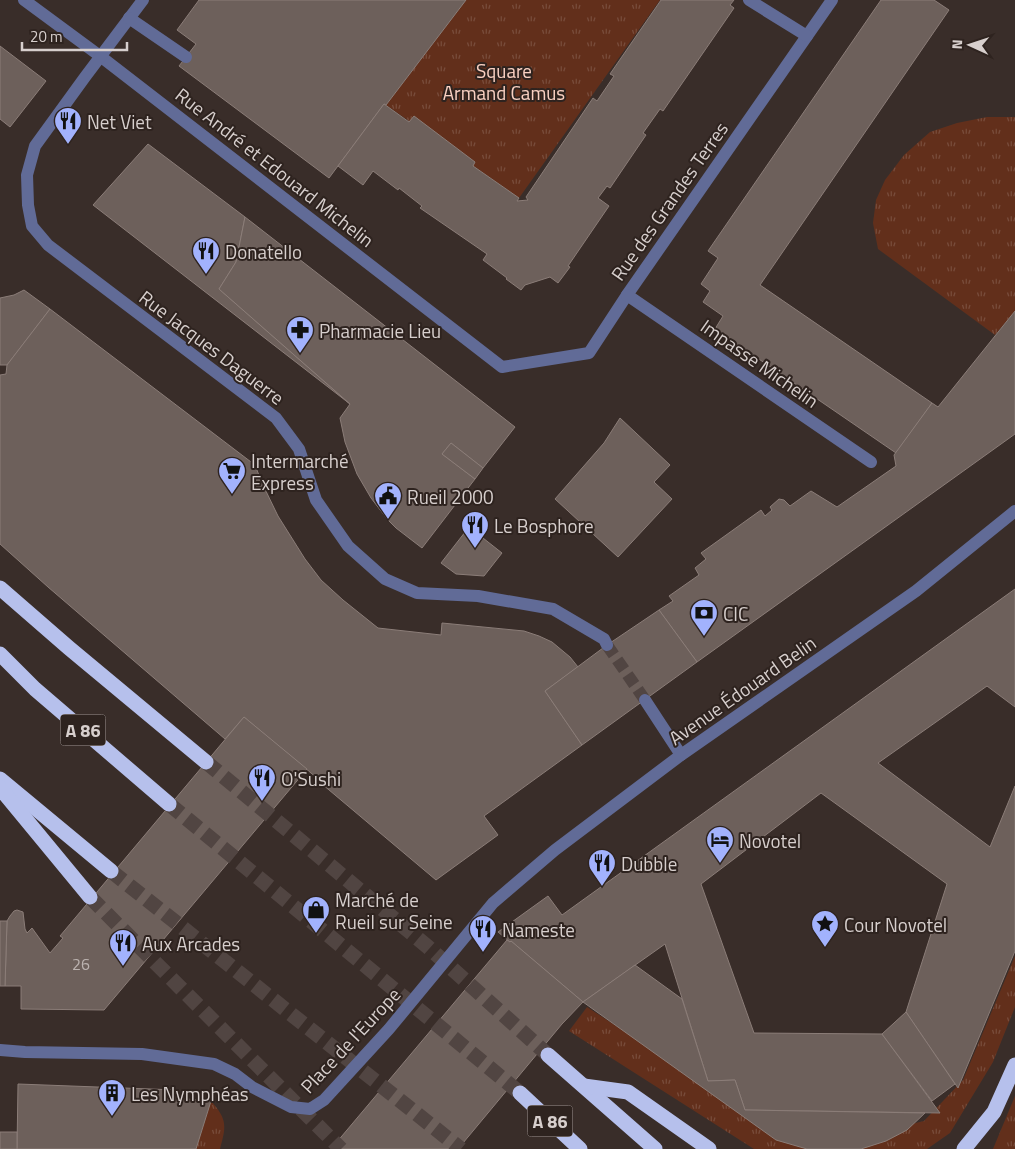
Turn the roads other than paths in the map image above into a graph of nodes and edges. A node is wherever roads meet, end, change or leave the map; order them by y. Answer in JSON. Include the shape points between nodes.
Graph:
{"nodes":[{"id":1,"x":24,"y":0,"type":"edge"},
{"id":2,"x":143,"y":0,"type":"edge"},
{"id":3,"x":749,"y":0,"type":"edge"},
{"id":4,"x":832,"y":0,"type":"edge"},
{"id":5,"x":129,"y":18,"type":"junction"},
{"id":6,"x":807,"y":36,"type":"junction"},
{"id":7,"x":100,"y":56,"type":"junction"},
{"id":8,"x":186,"y":57,"type":"dead end"},
{"id":9,"x":628,"y":295,"type":"junction"},
{"id":10,"x":502,"y":367,"type":"joint"},
{"id":11,"x":871,"y":462,"type":"dead end"},
{"id":12,"x":1015,"y":511,"type":"edge"},
{"id":13,"x":0,"y":588,"type":"edge"},
{"id":14,"x":607,"y":645,"type":"tunnel mouth"},
{"id":15,"x":0,"y":654,"type":"edge"},
{"id":16,"x":645,"y":700,"type":"tunnel mouth"},
{"id":17,"x":682,"y":755,"type":"junction"},
{"id":18,"x":206,"y":762,"type":"tunnel mouth"},
{"id":19,"x":0,"y":779,"type":"edge"},
{"id":20,"x":0,"y":788,"type":"edge"},
{"id":21,"x":169,"y":804,"type":"tunnel mouth"},
{"id":22,"x":111,"y":871,"type":"tunnel mouth"},
{"id":23,"x":90,"y":897,"type":"tunnel mouth"},
{"id":24,"x":493,"y":903,"type":"joint"},
{"id":25,"x":0,"y":1050,"type":"edge"},
{"id":26,"x":25,"y":1052,"type":"junction"},
{"id":27,"x":0,"y":1055,"type":"edge"},
{"id":28,"x":548,"y":1055,"type":"tunnel mouth"},
{"id":29,"x":1015,"y":1065,"type":"edge"},
{"id":30,"x":584,"y":1086,"type":"junction"},
{"id":31,"x":520,"y":1093,"type":"tunnel mouth"},
{"id":32,"x":580,"y":1149,"type":"edge"},
{"id":33,"x":655,"y":1149,"type":"edge"},
{"id":34,"x":709,"y":1149,"type":"edge"},
{"id":35,"x":964,"y":1149,"type":"edge"}],
"edges":[{"from":1,"to":7,"type":"street","name":"Rue André et Edouard Michelin"},
{"from":2,"to":5,"type":"street","name":"Rue Jacques Daguerre"},
{"from":3,"to":6,"type":"street"},
{"from":4,"to":6,"type":"street","name":"Rue des Grandes Terres"},
{"from":5,"to":7,"type":"street","name":"Rue Jacques Daguerre"},
{"from":5,"to":8,"type":"street"},
{"from":6,"to":9,"type":"street","name":"Rue des Grandes Terres"},
{"from":7,"to":10,"type":"street","name":"Rue André et Edouard Michelin"},
{"from":7,"to":14,"type":"street","name":"Rue Jacques Daguerre","via":[[35,146],[27,175],[28,205],[32,226],[42,239],[276,418],[299,449],[316,500],[348,546],[385,579],[418,593],[478,596],[553,609],[604,639]]},
{"from":9,"to":10,"type":"street","name":"Rue des Grandes Terres","via":[[589,353]]},
{"from":9,"to":11,"type":"street","name":"Impasse Michelin"},
{"from":12,"to":17,"type":"street","name":"Avenue Édouard Belin","via":[[916,591]]},
{"from":13,"to":18,"type":"highway"},
{"from":15,"to":21,"type":"highway","number":"A 86","via":[[35,689]]},
{"from":16,"to":17,"type":"street"},
{"from":17,"to":24,"type":"street","name":"Avenue Édouard Belin","via":[[555,850]]},
{"from":19,"to":22,"type":"highway"},
{"from":20,"to":23,"type":"highway"},
{"from":24,"to":26,"type":"street","name":"Place de l'Europe","via":[[389,1029],[324,1100],[310,1109],[291,1107],[214,1064],[142,1054]]},
{"from":25,"to":26,"type":"street"},
{"from":26,"to":27,"type":"street"},
{"from":28,"to":30,"type":"highway"},
{"from":29,"to":35,"type":"highway","via":[[994,1112]]},
{"from":30,"to":33,"type":"highway"},
{"from":30,"to":34,"type":"highway","via":[[628,1092]]},
{"from":31,"to":32,"type":"highway","number":"A 86"}]}
